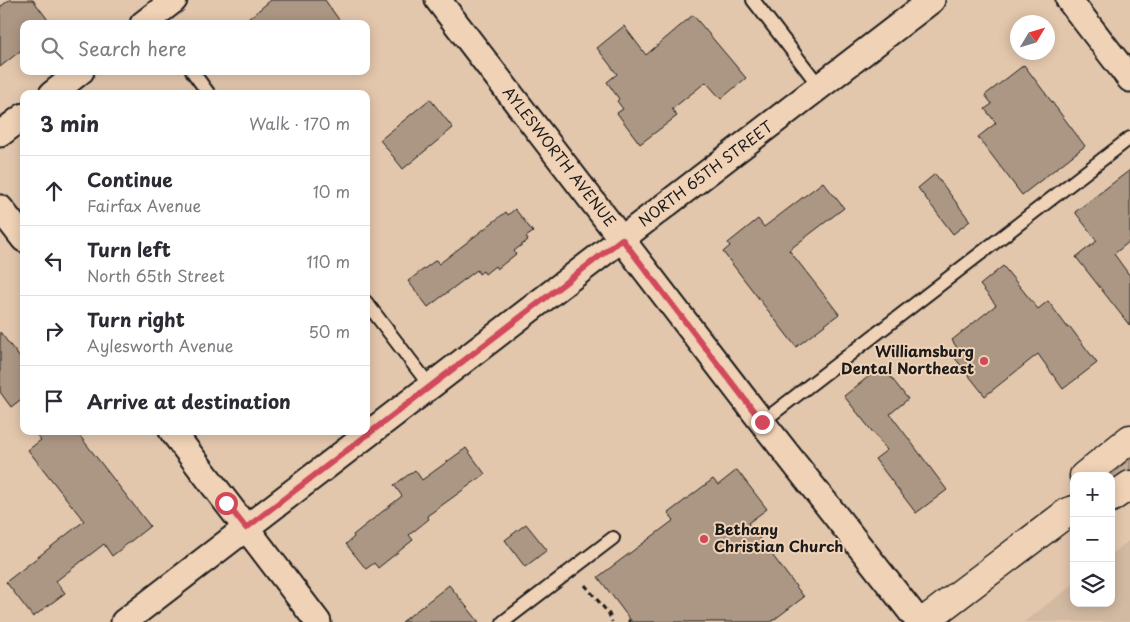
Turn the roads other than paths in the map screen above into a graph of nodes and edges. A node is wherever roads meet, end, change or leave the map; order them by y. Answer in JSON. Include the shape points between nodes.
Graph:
{"nodes":[{"id":1,"x":174,"y":0,"type":"edge"},
{"id":2,"x":438,"y":0,"type":"edge"},
{"id":3,"x":753,"y":0,"type":"edge"},
{"id":4,"x":932,"y":0,"type":"edge"},
{"id":5,"x":1069,"y":0,"type":"edge"},
{"id":6,"x":152,"y":20,"type":"edge"},
{"id":7,"x":76,"y":75,"type":"edge"},
{"id":8,"x":195,"y":75,"type":"edge"},
{"id":9,"x":1130,"y":79,"type":"edge"},
{"id":10,"x":820,"y":87,"type":"junction"},
{"id":11,"x":57,"y":90,"type":"edge"},
{"id":12,"x":206,"y":90,"type":"edge"},
{"id":13,"x":20,"y":119,"type":"edge"},
{"id":14,"x":0,"y":134,"type":"edge"},
{"id":15,"x":1130,"y":138,"type":"edge"},
{"id":16,"x":0,"y":208,"type":"edge"},
{"id":17,"x":20,"y":234,"type":"edge"},
{"id":18,"x":622,"y":239,"type":"junction"},
{"id":19,"x":370,"y":307,"type":"edge"},
{"id":20,"x":430,"y":386,"type":"junction"},
{"id":21,"x":762,"y":422,"type":"junction"},
{"id":22,"x":370,"y":432,"type":"edge"},
{"id":23,"x":175,"y":435,"type":"edge"},
{"id":24,"x":367,"y":435,"type":"edge"},
{"id":25,"x":1130,"y":439,"type":"edge"},
{"id":26,"x":1089,"y":472,"type":"edge"},
{"id":27,"x":1130,"y":485,"type":"edge"},
{"id":28,"x":1115,"y":495,"type":"edge"},
{"id":29,"x":1070,"y":509,"type":"edge"},
{"id":30,"x":246,"y":528,"type":"junction"},
{"id":31,"x":613,"y":538,"type":"dead end"},
{"id":32,"x":124,"y":622,"type":"edge"},
{"id":33,"x":318,"y":622,"type":"edge"},
{"id":34,"x":503,"y":622,"type":"edge"},
{"id":35,"x":918,"y":622,"type":"edge"},
{"id":36,"x":923,"y":622,"type":"edge"}],
"edges":[{"from":1,"to":6,"type":"street"},
{"from":2,"to":18,"type":"street","name":"AYLESWORTH AVENUE"},
{"from":3,"to":10,"type":"lane"},
{"from":4,"to":10,"type":"street","name":"NORTH 65TH STREET"},
{"from":5,"to":9,"type":"street"},
{"from":7,"to":11,"type":"street"},
{"from":8,"to":12,"type":"lane"},
{"from":10,"to":18,"type":"street","name":"NORTH 65TH STREET"},
{"from":13,"to":14,"type":"street"},
{"from":15,"to":21,"type":"lane"},
{"from":16,"to":17,"type":"street"},
{"from":18,"to":20,"type":"street","name":"NORTH 65TH STREET"},
{"from":18,"to":21,"type":"street","name":"AYLESWORTH AVENUE"},
{"from":19,"to":20,"type":"lane"},
{"from":20,"to":22,"type":"street","name":"NORTH 65TH STREET"},
{"from":21,"to":35,"type":"street","name":"AYLESWORTH AVENUE"},
{"from":23,"to":30,"type":"street"},
{"from":24,"to":30,"type":"street","name":"NORTH 65TH STREET"},
{"from":25,"to":26,"type":"main road"},
{"from":27,"to":28,"type":"main road"},
{"from":29,"to":36,"type":"main road"},
{"from":30,"to":32,"type":"street","name":"NORTH 65TH STREET"},
{"from":30,"to":33,"type":"street"},
{"from":31,"to":34,"type":"lane"}]}
